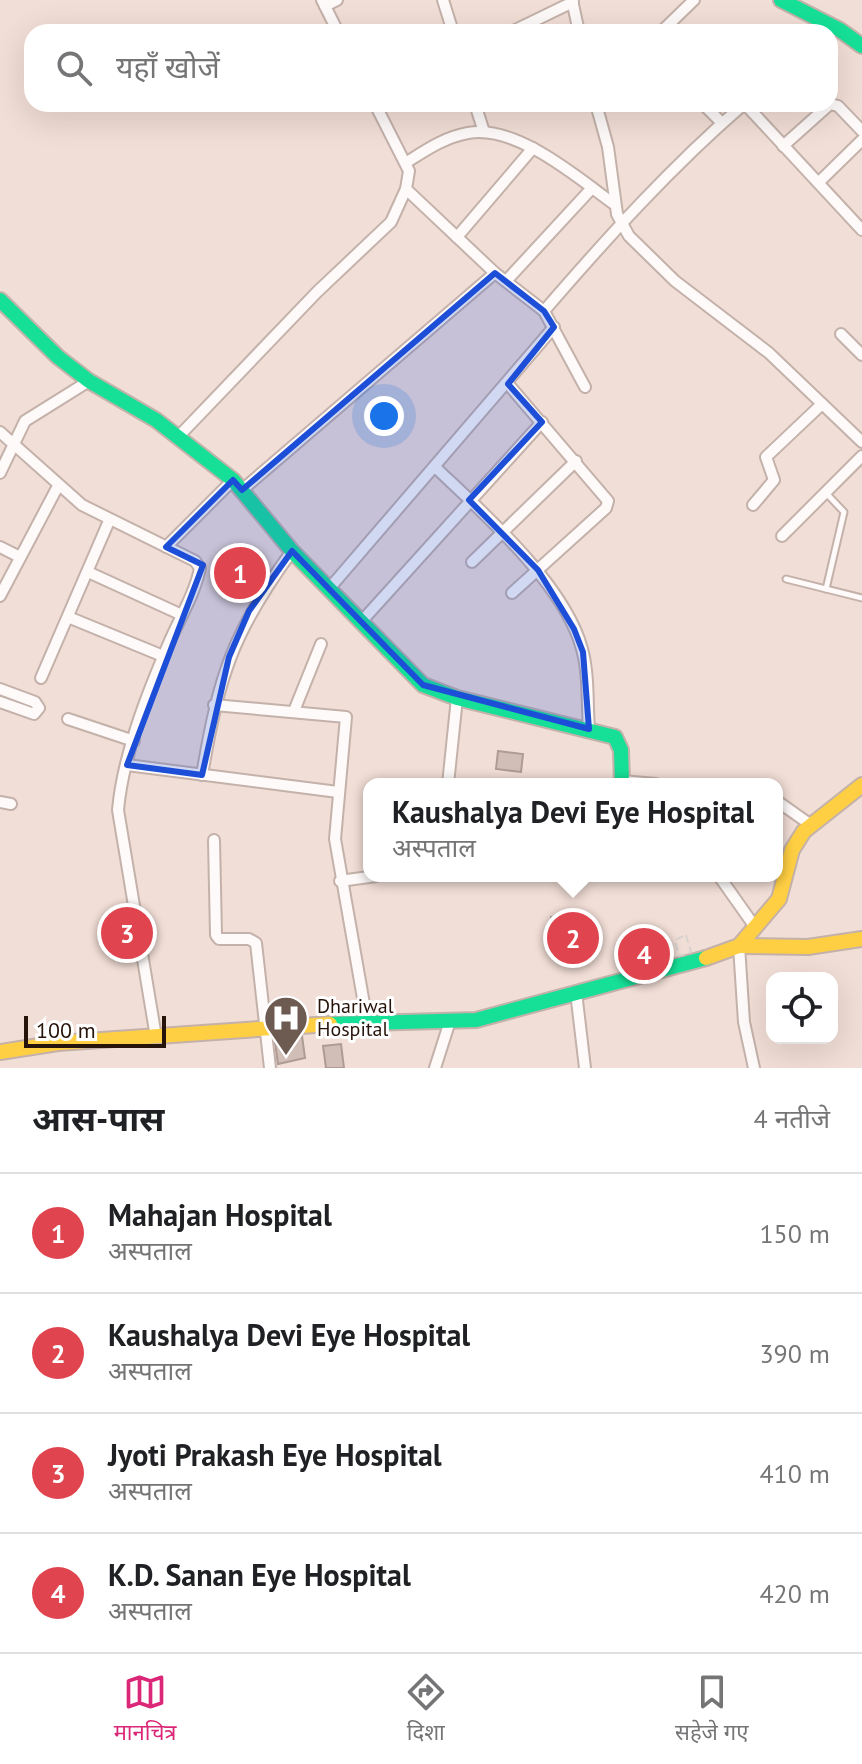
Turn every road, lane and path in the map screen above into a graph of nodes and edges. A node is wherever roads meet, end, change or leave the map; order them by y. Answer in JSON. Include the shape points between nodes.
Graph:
{"nodes":[{"id":1,"x":337,"y":0,"type":"edge"},
{"id":2,"x":443,"y":0,"type":"edge"},
{"id":3,"x":694,"y":0,"type":"edge"},
{"id":4,"x":781,"y":0,"type":"edge"},
{"id":5,"x":573,"y":1,"type":"edge"},
{"id":6,"x":323,"y":3,"type":"edge"},
{"id":7,"x":334,"y":24,"type":"edge"},
{"id":8,"x":450,"y":24,"type":"edge"},
{"id":9,"x":527,"y":24,"type":"edge"},
{"id":10,"x":577,"y":24,"type":"edge"},
{"id":11,"x":669,"y":24,"type":"edge"},
{"id":12,"x":814,"y":24,"type":"edge"},
{"id":13,"x":838,"y":36,"type":"edge"},
{"id":14,"x":862,"y":46,"type":"edge"},
{"id":15,"x":838,"y":106,"type":"edge"},
{"id":16,"x":379,"y":112,"type":"edge"},
{"id":17,"x":478,"y":112,"type":"edge"},
{"id":18,"x":598,"y":112,"type":"edge"},
{"id":19,"x":711,"y":112,"type":"edge"},
{"id":20,"x":733,"y":112,"type":"edge"},
{"id":21,"x":751,"y":112,"type":"edge"},
{"id":22,"x":821,"y":112,"type":"edge"},
{"id":23,"x":720,"y":121,"type":"junction"},
{"id":24,"x":862,"y":131,"type":"edge"},
{"id":25,"x":484,"y":132,"type":"junction"},
{"id":26,"x":862,"y":140,"type":"edge"},
{"id":27,"x":783,"y":146,"type":"junction"},
{"id":28,"x":533,"y":148,"type":"junction"},
{"id":29,"x":407,"y":162,"type":"junction"},
{"id":30,"x":819,"y":182,"type":"junction"},
{"id":31,"x":592,"y":188,"type":"junction"},
{"id":32,"x":406,"y":189,"type":"junction"},
{"id":33,"x":614,"y":204,"type":"junction"},
{"id":34,"x":620,"y":224,"type":"junction"},
{"id":35,"x":862,"y":230,"type":"edge"},
{"id":36,"x":457,"y":237,"type":"junction"},
{"id":37,"x":495,"y":273,"type":"junction"},
{"id":38,"x":507,"y":280,"type":"junction"},
{"id":39,"x":0,"y":300,"type":"edge"},
{"id":40,"x":544,"y":311,"type":"junction"},
{"id":41,"x":554,"y":327,"type":"junction"},
{"id":42,"x":841,"y":334,"type":"dead end"},
{"id":43,"x":858,"y":342,"type":"edge"},
{"id":44,"x":862,"y":355,"type":"edge"},
{"id":45,"x":89,"y":381,"type":"junction"},
{"id":46,"x":508,"y":384,"type":"junction"},
{"id":47,"x":585,"y":387,"type":"dead end"},
{"id":48,"x":822,"y":404,"type":"junction"},
{"id":49,"x":542,"y":422,"type":"junction"},
{"id":50,"x":0,"y":432,"type":"edge"},
{"id":51,"x":179,"y":436,"type":"junction"},
{"id":52,"x":14,"y":441,"type":"junction"},
{"id":53,"x":862,"y":442,"type":"edge"},
{"id":54,"x":862,"y":456,"type":"edge"},
{"id":55,"x":576,"y":461,"type":"junction"},
{"id":56,"x":435,"y":467,"type":"junction"},
{"id":57,"x":0,"y":473,"type":"edge"},
{"id":58,"x":237,"y":485,"type":"junction"},
{"id":59,"x":58,"y":486,"type":"junction"},
{"id":60,"x":825,"y":493,"type":"junction"},
{"id":61,"x":469,"y":500,"type":"junction"},
{"id":62,"x":753,"y":505,"type":"dead end"},
{"id":63,"x":109,"y":521,"type":"junction"},
{"id":64,"x":503,"y":532,"type":"junction"},
{"id":65,"x":782,"y":536,"type":"dead end"},
{"id":66,"x":0,"y":547,"type":"edge"},
{"id":67,"x":166,"y":547,"type":"junction"},
{"id":68,"x":292,"y":551,"type":"junction"},
{"id":69,"x":20,"y":557,"type":"junction"},
{"id":70,"x":472,"y":562,"type":"dead end"},
{"id":71,"x":538,"y":570,"type":"junction"},
{"id":72,"x":88,"y":572,"type":"junction"},
{"id":73,"x":786,"y":579,"type":"dead end"},
{"id":74,"x":826,"y":589,"type":"junction"},
{"id":75,"x":328,"y":590,"type":"junction"},
{"id":76,"x":512,"y":593,"type":"dead end"},
{"id":77,"x":0,"y":596,"type":"edge"},
{"id":78,"x":862,"y":598,"type":"edge"},
{"id":79,"x":182,"y":615,"type":"junction"},
{"id":80,"x":68,"y":617,"type":"junction"},
{"id":81,"x":361,"y":622,"type":"junction"},
{"id":82,"x":321,"y":644,"type":"dead end"},
{"id":83,"x":163,"y":656,"type":"junction"},
{"id":84,"x":41,"y":678,"type":"dead end"},
{"id":85,"x":0,"y":689,"type":"edge"},
{"id":86,"x":457,"y":698,"type":"junction"},
{"id":87,"x":0,"y":702,"type":"edge"},
{"id":88,"x":214,"y":705,"type":"junction"},
{"id":89,"x":294,"y":711,"type":"junction"},
{"id":90,"x":68,"y":719,"type":"dead end"},
{"id":91,"x":589,"y":729,"type":"junction"},
{"id":92,"x":134,"y":741,"type":"junction"},
{"id":93,"x":127,"y":765,"type":"junction"},
{"id":94,"x":202,"y":775,"type":"junction"},
{"id":95,"x":449,"y":778,"type":"edge"},
{"id":96,"x":622,"y":778,"type":"edge"},
{"id":97,"x":862,"y":785,"type":"edge"},
{"id":98,"x":338,"y":792,"type":"junction"},
{"id":99,"x":783,"y":805,"type":"edge"},
{"id":100,"x":811,"y":825,"type":"junction"},
{"id":101,"x":214,"y":840,"type":"dead end"},
{"id":102,"x":363,"y":878,"type":"edge"},
{"id":103,"x":340,"y":881,"type":"junction"},
{"id":104,"x":723,"y":882,"type":"edge"},
{"id":105,"x":755,"y":927,"type":"junction"},
{"id":106,"x":862,"y":939,"type":"edge"},
{"id":107,"x":739,"y":946,"type":"junction"},
{"id":108,"x":679,"y":956,"type":"joint"},
{"id":109,"x":576,"y":992,"type":"junction"},
{"id":110,"x":367,"y":1021,"type":"junction"},
{"id":111,"x":450,"y":1021,"type":"junction"},
{"id":112,"x":265,"y":1028,"type":"junction"},
{"id":113,"x":156,"y":1037,"type":"junction"},
{"id":114,"x":0,"y":1052,"type":"edge"},
{"id":115,"x":270,"y":1068,"type":"edge"},
{"id":116,"x":435,"y":1068,"type":"edge"},
{"id":117,"x":585,"y":1068,"type":"edge"},
{"id":118,"x":754,"y":1068,"type":"edge"}],
"edges":[{"from":1,"to":6,"type":"street"},
{"from":2,"to":8,"type":"street"},
{"from":3,"to":11,"type":"street"},
{"from":4,"to":12,"type":"street"},
{"from":5,"to":9,"type":"street"},
{"from":5,"to":10,"type":"street"},
{"from":6,"to":7,"type":"street"},
{"from":13,"to":14,"type":"street"},
{"from":15,"to":24,"type":"street"},
{"from":16,"to":29,"type":"street"},
{"from":17,"to":25,"type":"street"},
{"from":18,"to":33,"type":"street"},
{"from":19,"to":23,"type":"street"},
{"from":20,"to":23,"type":"street"},
{"from":21,"to":27,"type":"street"},
{"from":22,"to":27,"type":"street"},
{"from":23,"to":34,"type":"street"},
{"from":25,"to":28,"type":"street"},
{"from":25,"to":29,"type":"street","via":[[454,136]]},
{"from":26,"to":30,"type":"street"},
{"from":27,"to":30,"type":"street"},
{"from":28,"to":31,"type":"street","via":[[564,164]]},
{"from":28,"to":36,"type":"street"},
{"from":29,"to":32,"type":"street"},
{"from":30,"to":35,"type":"street"},
{"from":31,"to":33,"type":"street"},
{"from":31,"to":38,"type":"street"},
{"from":32,"to":36,"type":"street"},
{"from":32,"to":51,"type":"street","via":[[384,230]]},
{"from":33,"to":34,"type":"street"},
{"from":34,"to":40,"type":"street"},
{"from":34,"to":48,"type":"street","via":[[675,281],[769,353]]},
{"from":36,"to":37,"type":"street"},
{"from":37,"to":38,"type":"street"},
{"from":37,"to":58,"type":"street"},
{"from":38,"to":40,"type":"street"},
{"from":39,"to":45,"type":"street"},
{"from":40,"to":41,"type":"street"},
{"from":41,"to":46,"type":"street"},
{"from":41,"to":47,"type":"street"},
{"from":42,"to":43,"type":"street"},
{"from":43,"to":44,"type":"street"},
{"from":45,"to":51,"type":"street"},
{"from":45,"to":52,"type":"street","via":[[25,421]]},
{"from":46,"to":49,"type":"street"},
{"from":46,"to":56,"type":"street"},
{"from":48,"to":53,"type":"street"},
{"from":48,"to":62,"type":"street","via":[[766,457],[774,480]]},
{"from":49,"to":55,"type":"street"},
{"from":49,"to":61,"type":"street"},
{"from":50,"to":52,"type":"street"},
{"from":51,"to":58,"type":"street"},
{"from":52,"to":57,"type":"street"},
{"from":52,"to":59,"type":"street"},
{"from":54,"to":60,"type":"street"},
{"from":55,"to":64,"type":"street"},
{"from":55,"to":71,"type":"street","via":[[608,505]]},
{"from":56,"to":61,"type":"street"},
{"from":56,"to":75,"type":"street"},
{"from":58,"to":67,"type":"street"},
{"from":58,"to":68,"type":"street"},
{"from":59,"to":63,"type":"street"},
{"from":59,"to":69,"type":"street"},
{"from":60,"to":65,"type":"street"},
{"from":60,"to":74,"type":"lane","via":[[844,512]]},
{"from":61,"to":64,"type":"street"},
{"from":61,"to":81,"type":"street"},
{"from":63,"to":67,"type":"street"},
{"from":63,"to":72,"type":"street"},
{"from":64,"to":70,"type":"street"},
{"from":64,"to":71,"type":"street"},
{"from":66,"to":69,"type":"street"},
{"from":67,"to":79,"type":"street","via":[[200,568]]},
{"from":68,"to":75,"type":"street"},
{"from":68,"to":88,"type":"street","via":[[249,611]]},
{"from":69,"to":77,"type":"street"},
{"from":71,"to":76,"type":"street"},
{"from":71,"to":91,"type":"street","via":[[580,641]]},
{"from":72,"to":79,"type":"street"},
{"from":72,"to":80,"type":"street"},
{"from":73,"to":74,"type":"lane"},
{"from":74,"to":78,"type":"lane"},
{"from":75,"to":81,"type":"street"},
{"from":79,"to":83,"type":"street"},
{"from":80,"to":83,"type":"street"},
{"from":80,"to":84,"type":"street"},
{"from":81,"to":86,"type":"street","via":[[423,685]]},
{"from":82,"to":89,"type":"street"},
{"from":83,"to":92,"type":"street"},
{"from":85,"to":87,"type":"street","via":[[39,708],[34,714]]},
{"from":86,"to":91,"type":"street"},
{"from":86,"to":95,"type":"street"},
{"from":88,"to":89,"type":"street"},
{"from":88,"to":94,"type":"street"},
{"from":89,"to":98,"type":"street","via":[[346,717]]},
{"from":90,"to":92,"type":"street"},
{"from":91,"to":96,"type":"street","via":[[615,737]]},
{"from":92,"to":93,"type":"street"},
{"from":93,"to":94,"type":"street"},
{"from":93,"to":113,"type":"street","via":[[119,798],[120,840]]},
{"from":94,"to":98,"type":"street"},
{"from":97,"to":100,"type":"street"},
{"from":98,"to":103,"type":"street","via":[[335,839]]},
{"from":99,"to":100,"type":"street"},
{"from":100,"to":105,"type":"street","via":[[796,841],[779,899]]},
{"from":101,"to":112,"type":"street","via":[[216,935],[256,943]]},
{"from":102,"to":103,"type":"street"},
{"from":103,"to":110,"type":"street"},
{"from":104,"to":105,"type":"street"},
{"from":105,"to":107,"type":"street"},
{"from":106,"to":107,"type":"street","via":[[817,947]]},
{"from":107,"to":109,"type":"street"},
{"from":107,"to":118,"type":"street","via":[[744,1022]]},
{"from":108,"to":108,"type":"path","via":[[691,952],[686,935],[675,940]]},
{"from":109,"to":111,"type":"street","via":[[505,1015]]},
{"from":109,"to":117,"type":"street"},
{"from":110,"to":111,"type":"street"},
{"from":110,"to":112,"type":"street"},
{"from":111,"to":116,"type":"street"},
{"from":112,"to":113,"type":"street"},
{"from":112,"to":115,"type":"street"},
{"from":113,"to":114,"type":"street"}]}
